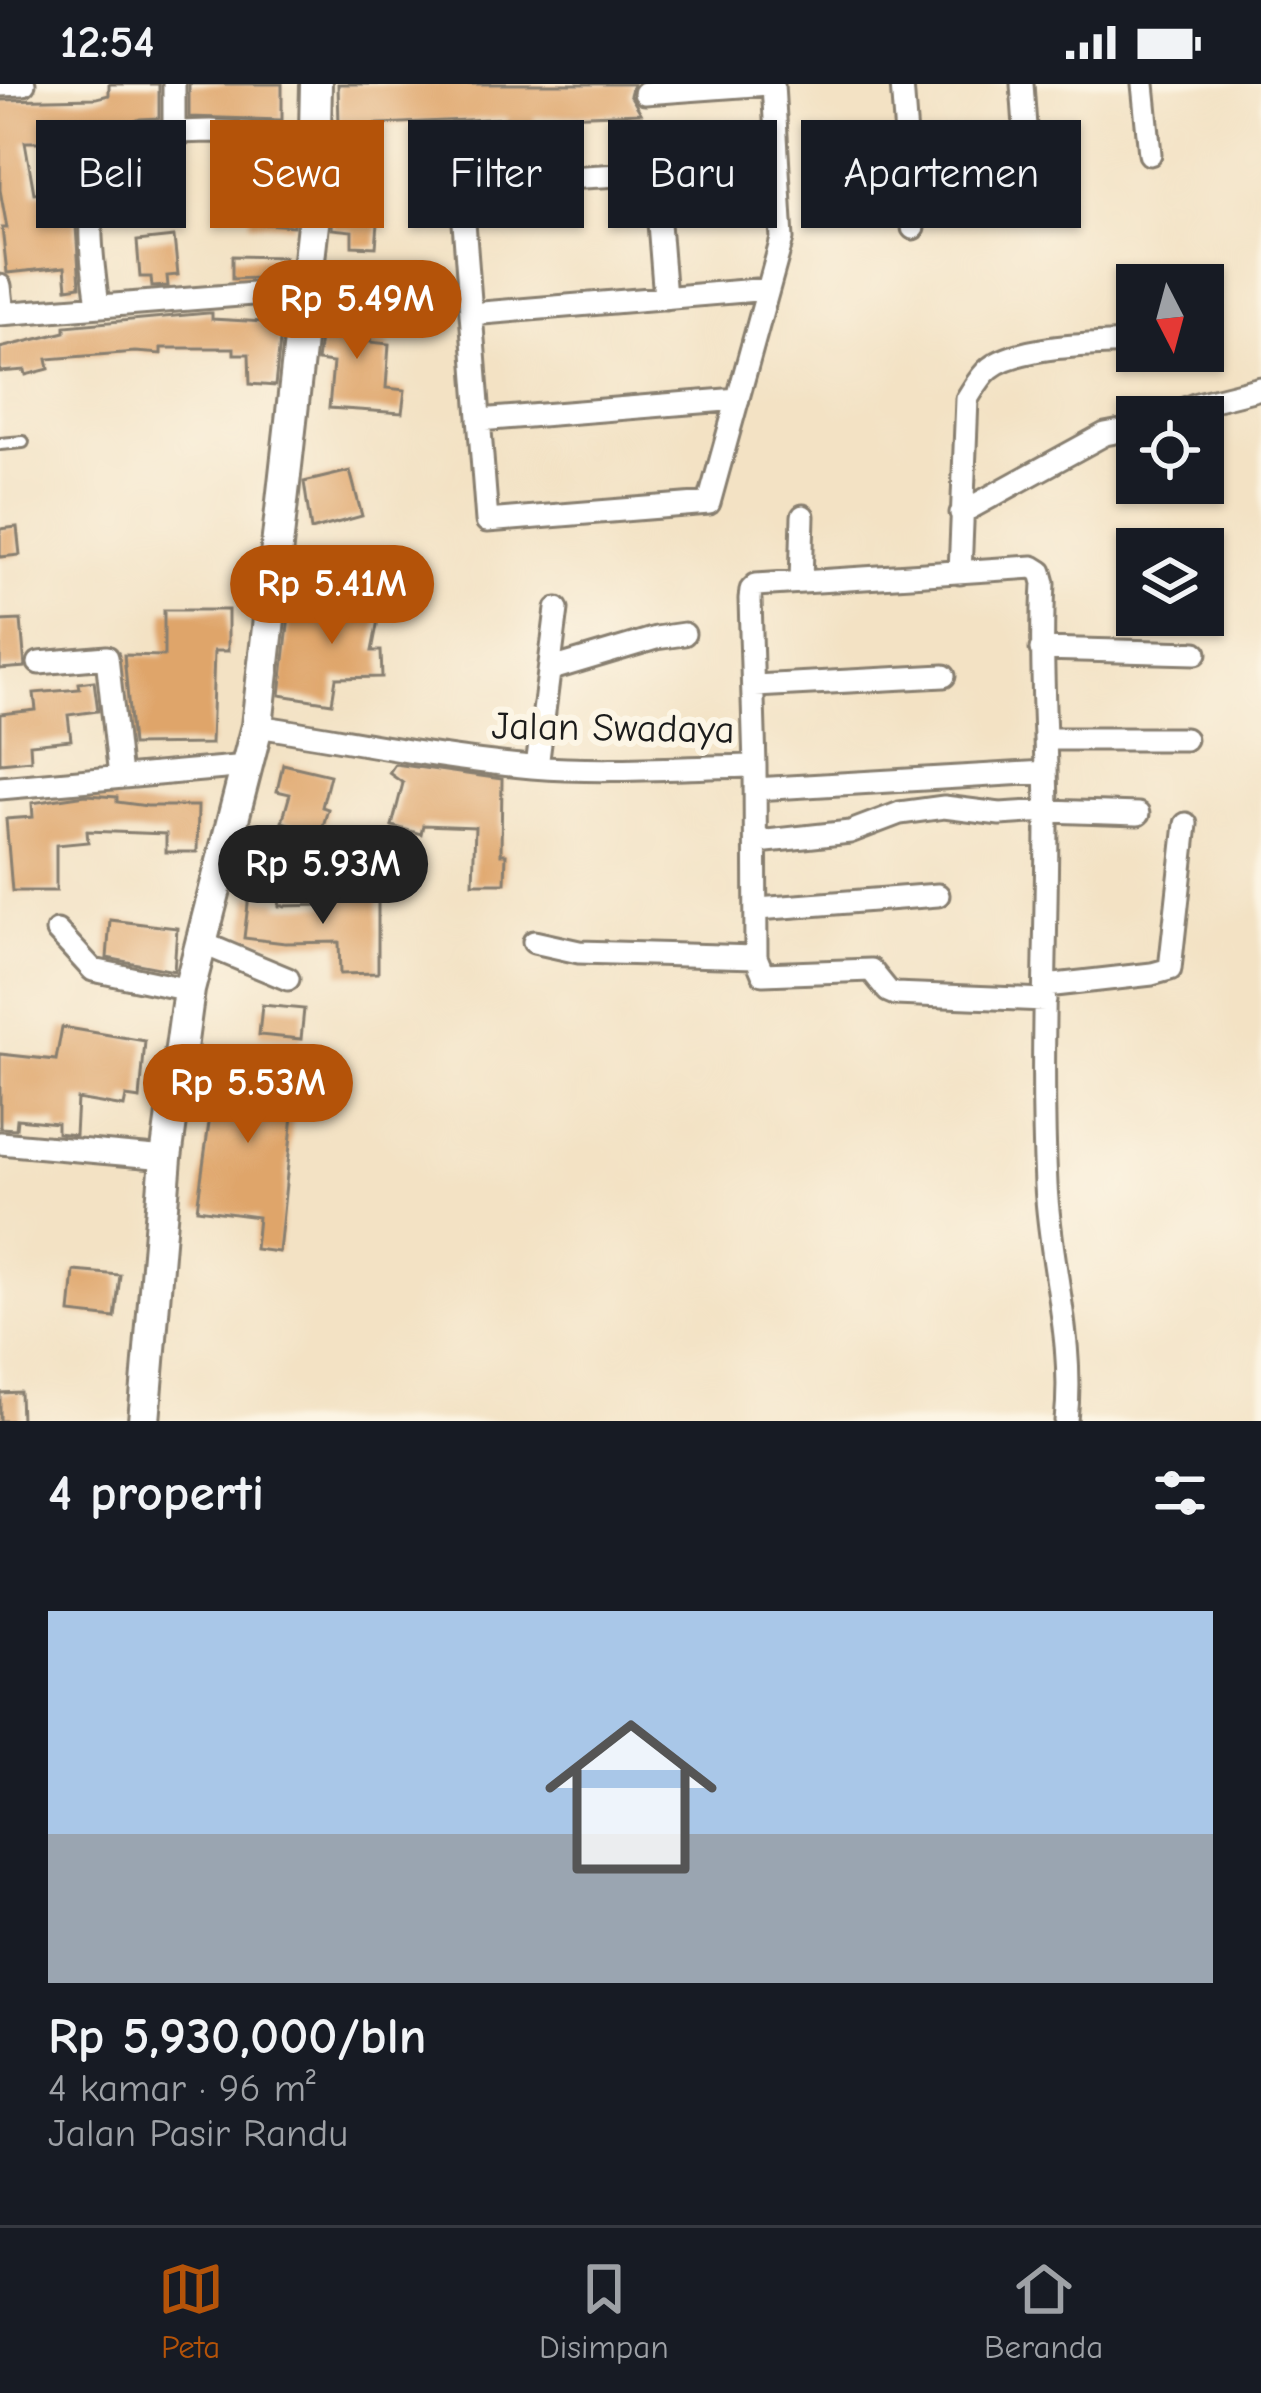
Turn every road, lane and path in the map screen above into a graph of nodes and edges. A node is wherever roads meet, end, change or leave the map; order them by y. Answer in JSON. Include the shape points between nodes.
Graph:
{"nodes":[{"id":1,"x":24,"y":84,"type":"edge"},
{"id":2,"x":174,"y":84,"type":"edge"},
{"id":3,"x":316,"y":84,"type":"edge"},
{"id":4,"x":771,"y":84,"type":"edge"},
{"id":5,"x":902,"y":84,"type":"edge"},
{"id":6,"x":1022,"y":84,"type":"edge"},
{"id":7,"x":1143,"y":84,"type":"edge"},
{"id":8,"x":0,"y":86,"type":"edge"},
{"id":9,"x":704,"y":87,"type":"edge"},
{"id":10,"x":645,"y":93,"type":"dead end"},
{"id":11,"x":174,"y":120,"type":"edge"},
{"id":12,"x":313,"y":120,"type":"edge"},
{"id":13,"x":905,"y":120,"type":"edge"},
{"id":14,"x":1025,"y":120,"type":"edge"},
{"id":15,"x":1150,"y":154,"type":"dead end"},
{"id":16,"x":584,"y":177,"type":"edge"},
{"id":17,"x":88,"y":228,"type":"edge"},
{"id":18,"x":312,"y":228,"type":"edge"},
{"id":19,"x":464,"y":228,"type":"edge"},
{"id":20,"x":0,"y":286,"type":"edge"},
{"id":21,"x":304,"y":290,"type":"junction"},
{"id":22,"x":768,"y":290,"type":"junction"},
{"id":23,"x":664,"y":298,"type":"junction"},
{"id":24,"x":98,"y":304,"type":"junction"},
{"id":25,"x":2,"y":314,"type":"edge"},
{"id":26,"x":471,"y":314,"type":"junction"},
{"id":27,"x":1116,"y":345,"type":"edge"},
{"id":28,"x":1261,"y":388,"type":"edge"},
{"id":29,"x":1224,"y":397,"type":"edge"},
{"id":30,"x":738,"y":399,"type":"junction"},
{"id":31,"x":479,"y":420,"type":"junction"},
{"id":32,"x":1116,"y":432,"type":"edge"},
{"id":33,"x":23,"y":442,"type":"dead end"},
{"id":34,"x":0,"y":444,"type":"edge"},
{"id":35,"x":962,"y":513,"type":"junction"},
{"id":36,"x":803,"y":516,"type":"dead end"},
{"id":37,"x":960,"y":573,"type":"junction"},
{"id":38,"x":801,"y":580,"type":"junction"},
{"id":39,"x":557,"y":609,"type":"dead end"},
{"id":40,"x":684,"y":634,"type":"dead end"},
{"id":41,"x":1041,"y":649,"type":"junction"},
{"id":42,"x":1196,"y":653,"type":"dead end"},
{"id":43,"x":39,"y":663,"type":"dead end"},
{"id":44,"x":552,"y":669,"type":"junction"},
{"id":45,"x":944,"y":676,"type":"dead end"},
{"id":46,"x":755,"y":686,"type":"junction"},
{"id":47,"x":257,"y":726,"type":"junction"},
{"id":48,"x":1045,"y":739,"type":"junction"},
{"id":49,"x":1185,"y":739,"type":"dead end"},
{"id":50,"x":247,"y":766,"type":"junction"},
{"id":51,"x":537,"y":767,"type":"junction"},
{"id":52,"x":1045,"y":772,"type":"junction"},
{"id":53,"x":120,"y":777,"type":"junction"},
{"id":54,"x":755,"y":778,"type":"junction"},
{"id":55,"x":0,"y":788,"type":"edge"},
{"id":56,"x":1047,"y":811,"type":"junction"},
{"id":57,"x":1138,"y":814,"type":"dead end"},
{"id":58,"x":1186,"y":824,"type":"dead end"},
{"id":59,"x":758,"y":842,"type":"junction"},
{"id":60,"x":938,"y":895,"type":"dead end"},
{"id":61,"x":758,"y":909,"type":"junction"},
{"id":62,"x":57,"y":931,"type":"dead end"},
{"id":63,"x":534,"y":942,"type":"dead end"},
{"id":64,"x":202,"y":944,"type":"junction"},
{"id":65,"x":756,"y":957,"type":"junction"},
{"id":66,"x":288,"y":979,"type":"dead end"},
{"id":67,"x":189,"y":990,"type":"junction"},
{"id":68,"x":1046,"y":993,"type":"junction"},
{"id":69,"x":0,"y":1143,"type":"edge"},
{"id":70,"x":166,"y":1158,"type":"junction"},
{"id":71,"x":144,"y":1421,"type":"edge"},
{"id":72,"x":1066,"y":1421,"type":"edge"}],
"edges":[{"from":1,"to":8,"type":"street"},
{"from":2,"to":11,"type":"street"},
{"from":3,"to":12,"type":"main road"},
{"from":4,"to":9,"type":"street"},
{"from":4,"to":22,"type":"street","via":[[782,239]]},
{"from":5,"to":13,"type":"street"},
{"from":6,"to":14,"type":"street"},
{"from":7,"to":15,"type":"street"},
{"from":9,"to":10,"type":"street"},
{"from":16,"to":23,"type":"street","via":[[655,173]]},
{"from":17,"to":24,"type":"street"},
{"from":18,"to":21,"type":"main road"},
{"from":19,"to":26,"type":"street"},
{"from":20,"to":25,"type":"street"},
{"from":21,"to":24,"type":"street"},
{"from":21,"to":47,"type":"main road"},
{"from":22,"to":23,"type":"street"},
{"from":22,"to":30,"type":"street"},
{"from":23,"to":26,"type":"street"},
{"from":24,"to":25,"type":"street"},
{"from":26,"to":31,"type":"street"},
{"from":27,"to":35,"type":"street","via":[[1032,352],[991,367],[967,399]]},
{"from":28,"to":29,"type":"street"},
{"from":30,"to":31,"type":"street"},
{"from":30,"to":31,"type":"street","via":[[709,502],[487,521]]},
{"from":32,"to":35,"type":"street"},
{"from":33,"to":34,"type":"lane"},
{"from":35,"to":37,"type":"street"},
{"from":36,"to":38,"type":"street"},
{"from":37,"to":38,"type":"street"},
{"from":37,"to":41,"type":"street","via":[[1041,572]]},
{"from":38,"to":46,"type":"street","via":[[751,590]]},
{"from":39,"to":44,"type":"street"},
{"from":40,"to":44,"type":"street"},
{"from":41,"to":42,"type":"street"},
{"from":41,"to":48,"type":"street"},
{"from":43,"to":53,"type":"street","via":[[107,657]]},
{"from":44,"to":51,"type":"street"},
{"from":45,"to":46,"type":"street"},
{"from":46,"to":54,"type":"street"},
{"from":47,"to":50,"type":"main road"},
{"from":47,"to":51,"type":"street","name":"Jalan Swadaya"},
{"from":48,"to":49,"type":"street"},
{"from":48,"to":52,"type":"street"},
{"from":50,"to":53,"type":"street"},
{"from":50,"to":64,"type":"main road"},
{"from":51,"to":54,"type":"street","name":"Jalan Swadaya"},
{"from":52,"to":54,"type":"street"},
{"from":52,"to":56,"type":"street"},
{"from":53,"to":55,"type":"street"},
{"from":54,"to":59,"type":"street","name":"Jalan Swadaya"},
{"from":56,"to":57,"type":"street"},
{"from":56,"to":59,"type":"street","via":[[944,807],[850,832]]},
{"from":56,"to":68,"type":"street"},
{"from":58,"to":68,"type":"street","via":[[1170,968]]},
{"from":59,"to":61,"type":"street","name":"Jalan Swadaya"},
{"from":60,"to":61,"type":"street"},
{"from":61,"to":65,"type":"street","name":"Jalan Swadaya"},
{"from":62,"to":67,"type":"street","via":[[93,970]]},
{"from":63,"to":65,"type":"street","via":[[580,952]]},
{"from":64,"to":66,"type":"street"},
{"from":64,"to":67,"type":"main road"},
{"from":65,"to":68,"type":"street","via":[[771,976],[871,970],[895,994]]},
{"from":67,"to":70,"type":"main road"},
{"from":68,"to":72,"type":"street","via":[[1046,1193],[1068,1331]]},
{"from":69,"to":70,"type":"street"},
{"from":70,"to":71,"type":"main road"}]}
